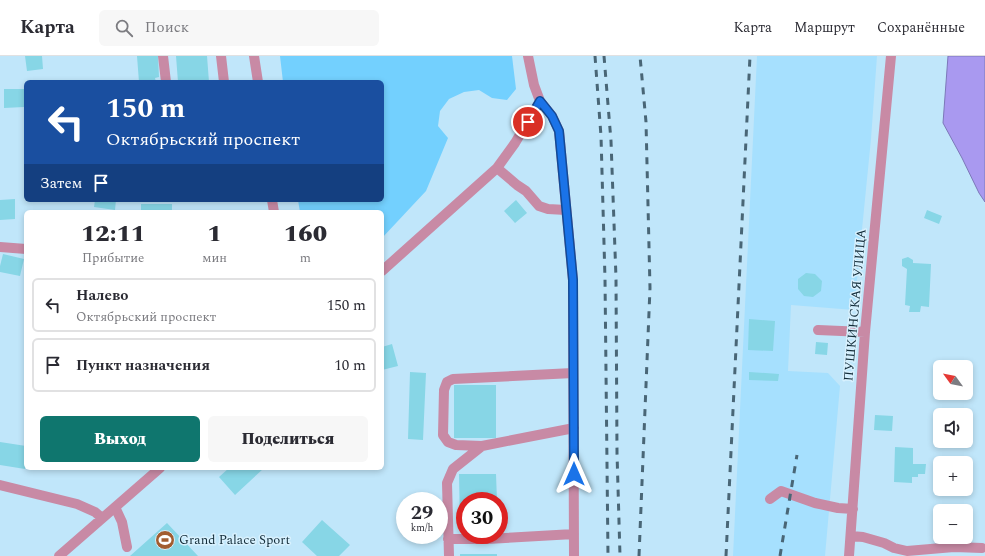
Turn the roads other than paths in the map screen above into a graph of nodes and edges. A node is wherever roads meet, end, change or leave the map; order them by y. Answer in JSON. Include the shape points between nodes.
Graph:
{"nodes":[{"id":1,"x":163,"y":56,"type":"edge"},
{"id":2,"x":222,"y":56,"type":"edge"},
{"id":3,"x":254,"y":56,"type":"edge"},
{"id":4,"x":528,"y":56,"type":"edge"},
{"id":5,"x":891,"y":56,"type":"edge"},
{"id":6,"x":166,"y":80,"type":"edge"},
{"id":7,"x":224,"y":80,"type":"edge"},
{"id":8,"x":258,"y":80,"type":"edge"},
{"id":9,"x":540,"y":101,"type":"junction"},
{"id":10,"x":497,"y":168,"type":"junction"},
{"id":11,"x":566,"y":210,"type":"junction"},
{"id":12,"x":0,"y":247,"type":"edge"},
{"id":13,"x":24,"y":249,"type":"edge"},
{"id":14,"x":384,"y":269,"type":"edge"},
{"id":15,"x":818,"y":330,"type":"dead end"},
{"id":16,"x":865,"y":332,"type":"junction"},
{"id":17,"x":574,"y":373,"type":"junction"},
{"id":18,"x":574,"y":428,"type":"junction"},
{"id":19,"x":482,"y":446,"type":"junction"},
{"id":20,"x":158,"y":470,"type":"edge"},
{"id":21,"x":0,"y":485,"type":"edge"},
{"id":22,"x":447,"y":492,"type":"edge"},
{"id":23,"x":770,"y":499,"type":"dead end"},
{"id":24,"x":115,"y":507,"type":"junction"},
{"id":25,"x":853,"y":509,"type":"junction"},
{"id":26,"x":102,"y":518,"type":"junction"},
{"id":27,"x":574,"y":534,"type":"junction"},
{"id":28,"x":851,"y":536,"type":"junction"},
{"id":29,"x":448,"y":539,"type":"joint"},
{"id":30,"x":127,"y":548,"type":"dead end"},
{"id":31,"x":982,"y":548,"type":"dead end"},
{"id":32,"x":894,"y":552,"type":"edge"},
{"id":33,"x":59,"y":556,"type":"edge"},
{"id":34,"x":449,"y":556,"type":"edge"},
{"id":35,"x":574,"y":556,"type":"edge"},
{"id":36,"x":849,"y":556,"type":"edge"}],
"edges":[{"from":1,"to":6,"type":"street"},
{"from":2,"to":7,"type":"street"},
{"from":3,"to":8,"type":"street"},
{"from":4,"to":9,"type":"street"},
{"from":5,"to":16,"type":"street","name":"ПУШКИНСКАЯ УЛИЦА"},
{"from":9,"to":10,"type":"street"},
{"from":9,"to":11,"type":"street","via":[[552,116],[559,131]]},
{"from":10,"to":11,"type":"street","via":[[526,191],[539,206]]},
{"from":10,"to":14,"type":"street"},
{"from":11,"to":17,"type":"street","via":[[573,280]]},
{"from":12,"to":13,"type":"street"},
{"from":15,"to":16,"type":"street"},
{"from":16,"to":25,"type":"street","name":"ПУШКИНСКАЯ УЛИЦА"},
{"from":17,"to":18,"type":"street"},
{"from":17,"to":19,"type":"street","via":[[453,379],[448,382],[444,390],[443,435],[448,442],[456,445]]},
{"from":18,"to":19,"type":"street"},
{"from":18,"to":27,"type":"street"},
{"from":19,"to":22,"type":"street","via":[[453,469],[447,483]]},
{"from":20,"to":24,"type":"street"},
{"from":21,"to":26,"type":"street","via":[[77,504]]},
{"from":23,"to":25,"type":"street","via":[[781,491],[815,503]]},
{"from":24,"to":26,"type":"street"},
{"from":24,"to":30,"type":"street","via":[[122,522]]},
{"from":25,"to":28,"type":"street","name":"ПУШКИНСКАЯ УЛИЦА"},
{"from":26,"to":33,"type":"street"},
{"from":27,"to":29,"type":"street"},
{"from":27,"to":35,"type":"street"},
{"from":28,"to":32,"type":"street","via":[[884,543]]},
{"from":28,"to":36,"type":"street","name":"ПУШКИНСКАЯ УЛИЦА"},
{"from":29,"to":34,"type":"street"},
{"from":31,"to":32,"type":"street","via":[[954,547]]}]}
